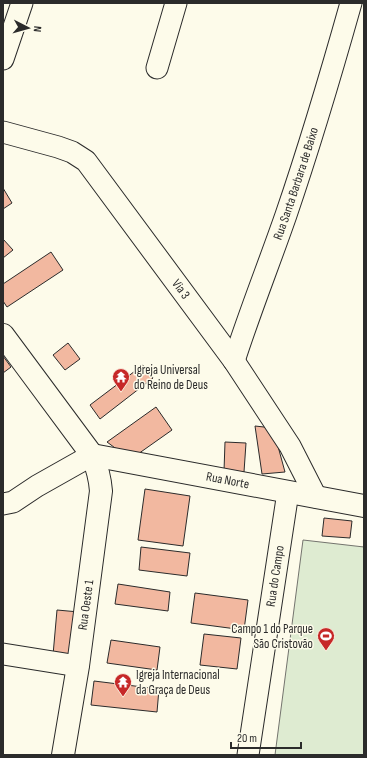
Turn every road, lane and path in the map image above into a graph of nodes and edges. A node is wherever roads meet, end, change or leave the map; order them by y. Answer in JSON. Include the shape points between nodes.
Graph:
{"nodes":[{"id":1,"x":22,"y":3,"type":"edge"},
{"id":2,"x":176,"y":3,"type":"edge"},
{"id":3,"x":350,"y":3,"type":"edge"},
{"id":4,"x":3,"y":59,"type":"edge"},
{"id":5,"x":157,"y":68,"type":"dead end"},
{"id":6,"x":3,"y":132,"type":"edge"},
{"id":7,"x":3,"y":335,"type":"edge"},
{"id":8,"x":234,"y":361,"type":"junction"},
{"id":9,"x":92,"y":455,"type":"junction"},
{"id":10,"x":288,"y":492,"type":"junction"},
{"id":11,"x":316,"y":497,"type":"junction"},
{"id":12,"x":3,"y":504,"type":"edge"},
{"id":13,"x":364,"y":506,"type":"edge"},
{"id":14,"x":3,"y":654,"type":"edge"},
{"id":15,"x":78,"y":666,"type":"junction"},
{"id":16,"x":62,"y":755,"type":"edge"},
{"id":17,"x":248,"y":755,"type":"edge"}],
"edges":[{"from":1,"to":4,"type":"street"},
{"from":2,"to":5,"type":"street"},
{"from":3,"to":8,"type":"street","name":"Rua Santa Barbara de Baixo","via":[[331,75],[286,215]]},
{"from":6,"to":8,"type":"street","name":"Via 3","via":[[58,147],[86,161]]},
{"from":7,"to":9,"type":"street","name":"Rua Oeste 1"},
{"from":8,"to":11,"type":"street","name":"Via 3","via":[[290,446]]},
{"from":9,"to":10,"type":"street","name":"Rua Norte"},
{"from":9,"to":12,"type":"street","via":[[13,502]]},
{"from":9,"to":15,"type":"street","name":"Rua Oeste 1","via":[[98,468],[101,491]]},
{"from":10,"to":11,"type":"street","name":"Rua Norte"},
{"from":10,"to":17,"type":"street","name":"Rua do Campo"},
{"from":11,"to":13,"type":"street","name":"Rua Norte"},
{"from":14,"to":15,"type":"street"},
{"from":15,"to":16,"type":"street","name":"Rua Oeste 1"}]}
